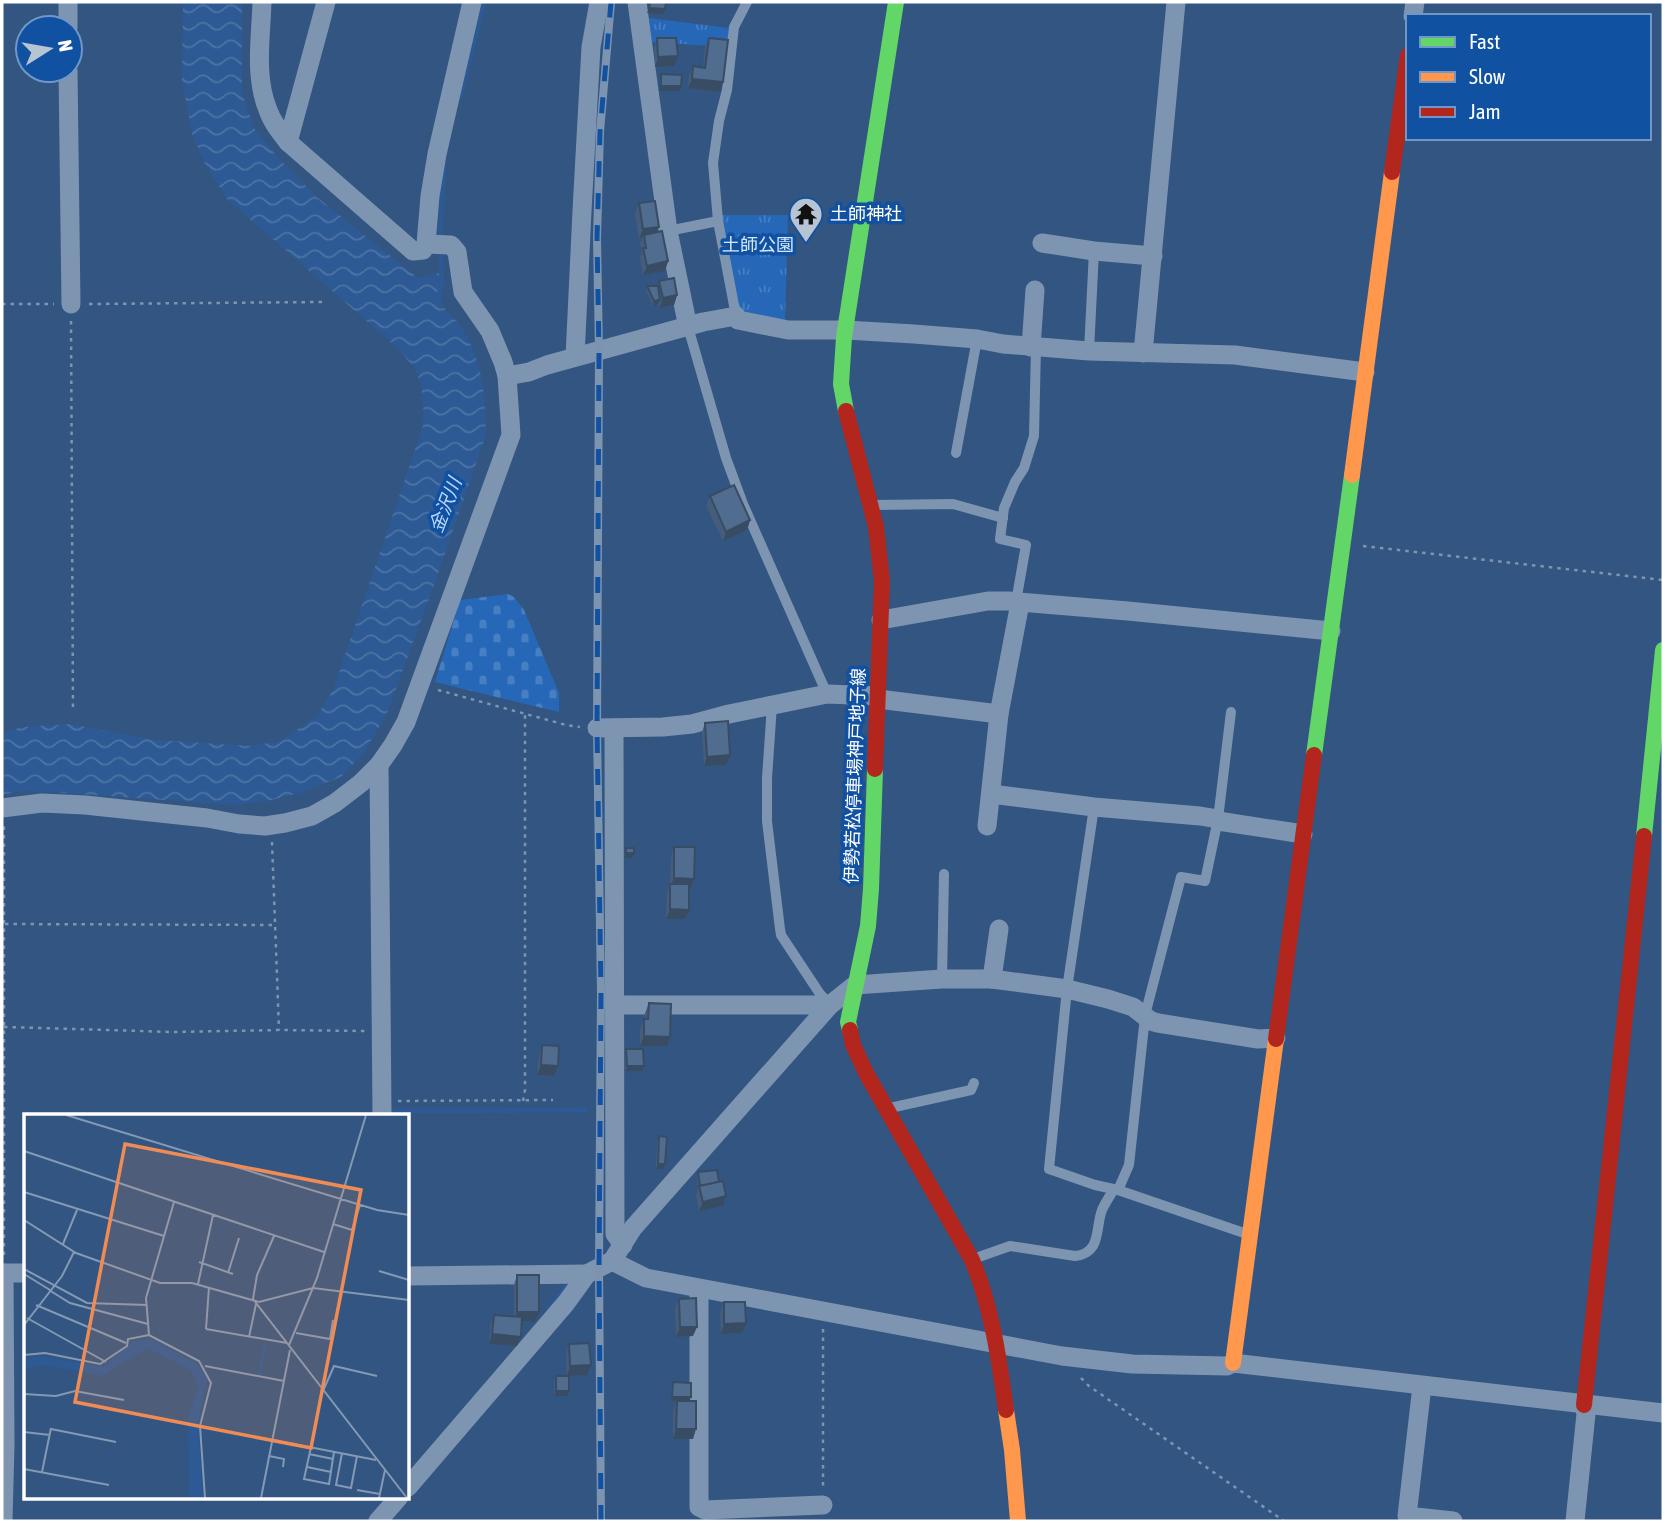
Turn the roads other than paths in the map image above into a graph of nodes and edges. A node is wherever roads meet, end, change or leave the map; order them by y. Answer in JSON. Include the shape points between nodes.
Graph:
{"nodes":[{"id":1,"x":262,"y":2,"type":"edge"},
{"id":2,"x":326,"y":2,"type":"edge"},
{"id":3,"x":472,"y":2,"type":"edge"},
{"id":4,"x":598,"y":2,"type":"edge"},
{"id":5,"x":637,"y":2,"type":"edge"},
{"id":6,"x":747,"y":2,"type":"edge"},
{"id":7,"x":896,"y":2,"type":"edge"},
{"id":8,"x":1175,"y":2,"type":"edge"},
{"id":9,"x":1406,"y":70,"type":"edge"},
{"id":10,"x":68,"y":84,"type":"edge"},
{"id":11,"x":288,"y":142,"type":"junction"},
{"id":12,"x":718,"y":221,"type":"junction"},
{"id":13,"x":668,"y":231,"type":"junction"},
{"id":14,"x":1042,"y":243,"type":"dead end"},
{"id":15,"x":435,"y":245,"type":"junction"},
{"id":16,"x":1094,"y":251,"type":"junction"},
{"id":17,"x":1153,"y":256,"type":"junction"},
{"id":18,"x":1035,"y":290,"type":"dead end"},
{"id":19,"x":71,"y":304,"type":"road end"},
{"id":20,"x":736,"y":316,"type":"junction"},
{"id":21,"x":688,"y":327,"type":"junction"},
{"id":22,"x":846,"y":330,"type":"junction"},
{"id":23,"x":977,"y":339,"type":"junction"},
{"id":24,"x":1034,"y":347,"type":"junction"},
{"id":25,"x":1089,"y":351,"type":"junction"},
{"id":26,"x":1143,"y":353,"type":"junction"},
{"id":27,"x":575,"y":357,"type":"junction"},
{"id":28,"x":1366,"y":372,"type":"junction"},
{"id":29,"x":508,"y":376,"type":"junction"},
{"id":30,"x":956,"y":453,"type":"dead end"},
{"id":31,"x":871,"y":505,"type":"junction"},
{"id":32,"x":1003,"y":518,"type":"junction"},
{"id":33,"x":1018,"y":602,"type":"junction"},
{"id":34,"x":881,"y":620,"type":"junction"},
{"id":35,"x":1331,"y":631,"type":"junction"},
{"id":36,"x":1663,"y":650,"type":"edge"},
{"id":37,"x":827,"y":694,"type":"junction"},
{"id":38,"x":878,"y":697,"type":"junction"},
{"id":39,"x":772,"y":705,"type":"junction"},
{"id":40,"x":1231,"y":712,"type":"dead end"},
{"id":41,"x":999,"y":714,"type":"junction"},
{"id":42,"x":379,"y":765,"type":"junction"},
{"id":43,"x":991,"y":794,"type":"junction"},
{"id":44,"x":1094,"y":807,"type":"junction"},
{"id":45,"x":3,"y":808,"type":"edge"},
{"id":46,"x":1218,"y":820,"type":"junction"},
{"id":47,"x":987,"y":826,"type":"dead end"},
{"id":48,"x":1303,"y":834,"type":"junction"},
{"id":49,"x":944,"y":874,"type":"dead end"},
{"id":50,"x":999,"y":929,"type":"dead end"},
{"id":51,"x":942,"y":979,"type":"junction"},
{"id":52,"x":992,"y":979,"type":"junction"},
{"id":53,"x":855,"y":985,"type":"junction"},
{"id":54,"x":1067,"y":989,"type":"junction"},
{"id":55,"x":614,"y":1005,"type":"junction"},
{"id":56,"x":830,"y":1005,"type":"junction"},
{"id":57,"x":1147,"y":1017,"type":"junction"},
{"id":58,"x":1276,"y":1038,"type":"junction"},
{"id":59,"x":974,"y":1083,"type":"dead end"},
{"id":60,"x":382,"y":1108,"type":"edge"},
{"id":61,"x":887,"y":1108,"type":"junction"},
{"id":62,"x":1116,"y":1190,"type":"junction"},
{"id":63,"x":1250,"y":1235,"type":"junction"},
{"id":64,"x":617,"y":1253,"type":"junction"},
{"id":65,"x":972,"y":1260,"type":"junction"},
{"id":66,"x":3,"y":1273,"type":"edge"},
{"id":67,"x":24,"y":1273,"type":"edge"},
{"id":68,"x":587,"y":1274,"type":"junction"},
{"id":69,"x":410,"y":1276,"type":"edge"},
{"id":70,"x":699,"y":1289,"type":"junction"},
{"id":71,"x":997,"y":1344,"type":"junction"},
{"id":72,"x":1233,"y":1363,"type":"junction"},
{"id":73,"x":1422,"y":1386,"type":"junction"},
{"id":74,"x":1584,"y":1405,"type":"junction"},
{"id":75,"x":1663,"y":1413,"type":"edge"},
{"id":76,"x":3,"y":1463,"type":"edge"},
{"id":77,"x":410,"y":1482,"type":"edge"},
{"id":78,"x":397,"y":1498,"type":"edge"},
{"id":79,"x":823,"y":1505,"type":"road end"},
{"id":80,"x":3,"y":1519,"type":"edge"},
{"id":81,"x":379,"y":1521,"type":"edge"},
{"id":82,"x":1018,"y":1521,"type":"edge"},
{"id":83,"x":1453,"y":1521,"type":"edge"},
{"id":84,"x":1575,"y":1521,"type":"edge"}],
"edges":[{"from":1,"to":11,"type":"street","via":[[260,75],[267,109]]},
{"from":2,"to":11,"type":"street"},
{"from":3,"to":15,"type":"street","via":[[430,196]]},
{"from":4,"to":27,"type":"street"},
{"from":5,"to":13,"type":"street"},
{"from":6,"to":12,"type":"lane","via":[[734,27],[713,163]]},
{"from":7,"to":22,"type":"street","name":"伊勢若松停車場神戸地子線"},
{"from":8,"to":17,"type":"street"},
{"from":9,"to":28,"type":"street"},
{"from":10,"to":19,"type":"street"},
{"from":11,"to":15,"type":"street","via":[[413,251]]},
{"from":12,"to":13,"type":"lane"},
{"from":12,"to":20,"type":"lane"},
{"from":13,"to":21,"type":"street"},
{"from":14,"to":16,"type":"street"},
{"from":15,"to":29,"type":"street","via":[[451,245],[457,252],[463,292],[490,331]]},
{"from":16,"to":17,"type":"street"},
{"from":16,"to":25,"type":"lane"},
{"from":17,"to":26,"type":"street"},
{"from":18,"to":24,"type":"street"},
{"from":20,"to":21,"type":"street"},
{"from":20,"to":22,"type":"street","via":[[788,330]]},
{"from":21,"to":27,"type":"street"},
{"from":21,"to":37,"type":"lane","via":[[743,503]]},
{"from":22,"to":23,"type":"street"},
{"from":22,"to":31,"type":"street","name":"伊勢若松停車場神戸地子線","via":[[843,399]]},
{"from":23,"to":24,"type":"street"},
{"from":23,"to":30,"type":"lane"},
{"from":24,"to":25,"type":"street"},
{"from":24,"to":32,"type":"lane","via":[[1034,436]]},
{"from":25,"to":26,"type":"street"},
{"from":26,"to":28,"type":"street","via":[[1235,355]]},
{"from":27,"to":29,"type":"street"},
{"from":28,"to":35,"type":"street"},
{"from":29,"to":42,"type":"street","via":[[511,435],[406,722]]},
{"from":31,"to":32,"type":"lane","via":[[953,504]]},
{"from":31,"to":34,"type":"street","name":"伊勢若松停車場神戸地子線","via":[[880,548]]},
{"from":32,"to":33,"type":"lane","via":[[1000,539],[1026,545]]},
{"from":33,"to":34,"type":"street","via":[[988,601]]},
{"from":33,"to":35,"type":"street"},
{"from":33,"to":41,"type":"street"},
{"from":34,"to":38,"type":"street","name":"伊勢若松停車場神戸地子線"},
{"from":35,"to":48,"type":"street"},
{"from":36,"to":74,"type":"street"},
{"from":37,"to":38,"type":"street"},
{"from":37,"to":39,"type":"street"},
{"from":38,"to":41,"type":"street"},
{"from":38,"to":53,"type":"street","name":"伊勢若松停車場神戸地子線","via":[[871,889]]},
{"from":39,"to":55,"type":"street","via":[[692,724],[606,728]]},
{"from":39,"to":56,"type":"lane","via":[[767,821],[781,935]]},
{"from":40,"to":46,"type":"lane"},
{"from":41,"to":43,"type":"street"},
{"from":42,"to":45,"type":"street","via":[[335,803],[312,816],[265,826],[85,805],[42,803]]},
{"from":42,"to":60,"type":"street"},
{"from":43,"to":44,"type":"street"},
{"from":43,"to":47,"type":"street"},
{"from":44,"to":46,"type":"street"},
{"from":44,"to":54,"type":"lane"},
{"from":46,"to":48,"type":"street"},
{"from":46,"to":57,"type":"lane","via":[[1205,881],[1181,877]]},
{"from":48,"to":58,"type":"street"},
{"from":49,"to":51,"type":"lane"},
{"from":50,"to":52,"type":"street"},
{"from":51,"to":52,"type":"street"},
{"from":51,"to":53,"type":"street"},
{"from":52,"to":54,"type":"street"},
{"from":53,"to":56,"type":"street"},
{"from":53,"to":61,"type":"street","name":"伊勢若松停車場神戸地子線","via":[[848,1023],[853,1045]]},
{"from":54,"to":57,"type":"street","via":[[1133,1007]]},
{"from":54,"to":62,"type":"lane","via":[[1049,1169]]},
{"from":55,"to":56,"type":"street"},
{"from":55,"to":64,"type":"street"},
{"from":56,"to":64,"type":"street","via":[[633,1228]]},
{"from":57,"to":58,"type":"street","via":[[1158,1023]]},
{"from":57,"to":62,"type":"lane","via":[[1129,1165]]},
{"from":58,"to":63,"type":"street"},
{"from":59,"to":61,"type":"lane","via":[[971,1090]]},
{"from":61,"to":65,"type":"street","name":"伊勢若松停車場神戸地子線"},
{"from":62,"to":63,"type":"lane"},
{"from":62,"to":65,"type":"lane","via":[[1101,1212],[1098,1236],[1084,1255],[1010,1245]]},
{"from":63,"to":72,"type":"street"},
{"from":64,"to":68,"type":"street"},
{"from":64,"to":70,"type":"street","via":[[646,1278]]},
{"from":65,"to":71,"type":"street","name":"伊勢若松停車場神戸地子線"},
{"from":66,"to":67,"type":"street"},
{"from":66,"to":76,"type":"street"},
{"from":68,"to":69,"type":"street"},
{"from":68,"to":77,"type":"street"},
{"from":70,"to":71,"type":"street"},
{"from":70,"to":79,"type":"street","via":[[699,1507]]},
{"from":71,"to":72,"type":"street","via":[[1132,1364]]},
{"from":71,"to":82,"type":"street","name":"伊勢若松停車場神戸地子線"},
{"from":72,"to":73,"type":"street"},
{"from":73,"to":74,"type":"street"},
{"from":73,"to":83,"type":"street","via":[[1407,1516]]},
{"from":74,"to":75,"type":"street"},
{"from":74,"to":84,"type":"street"},
{"from":76,"to":80,"type":"street"},
{"from":78,"to":81,"type":"street"}]}
